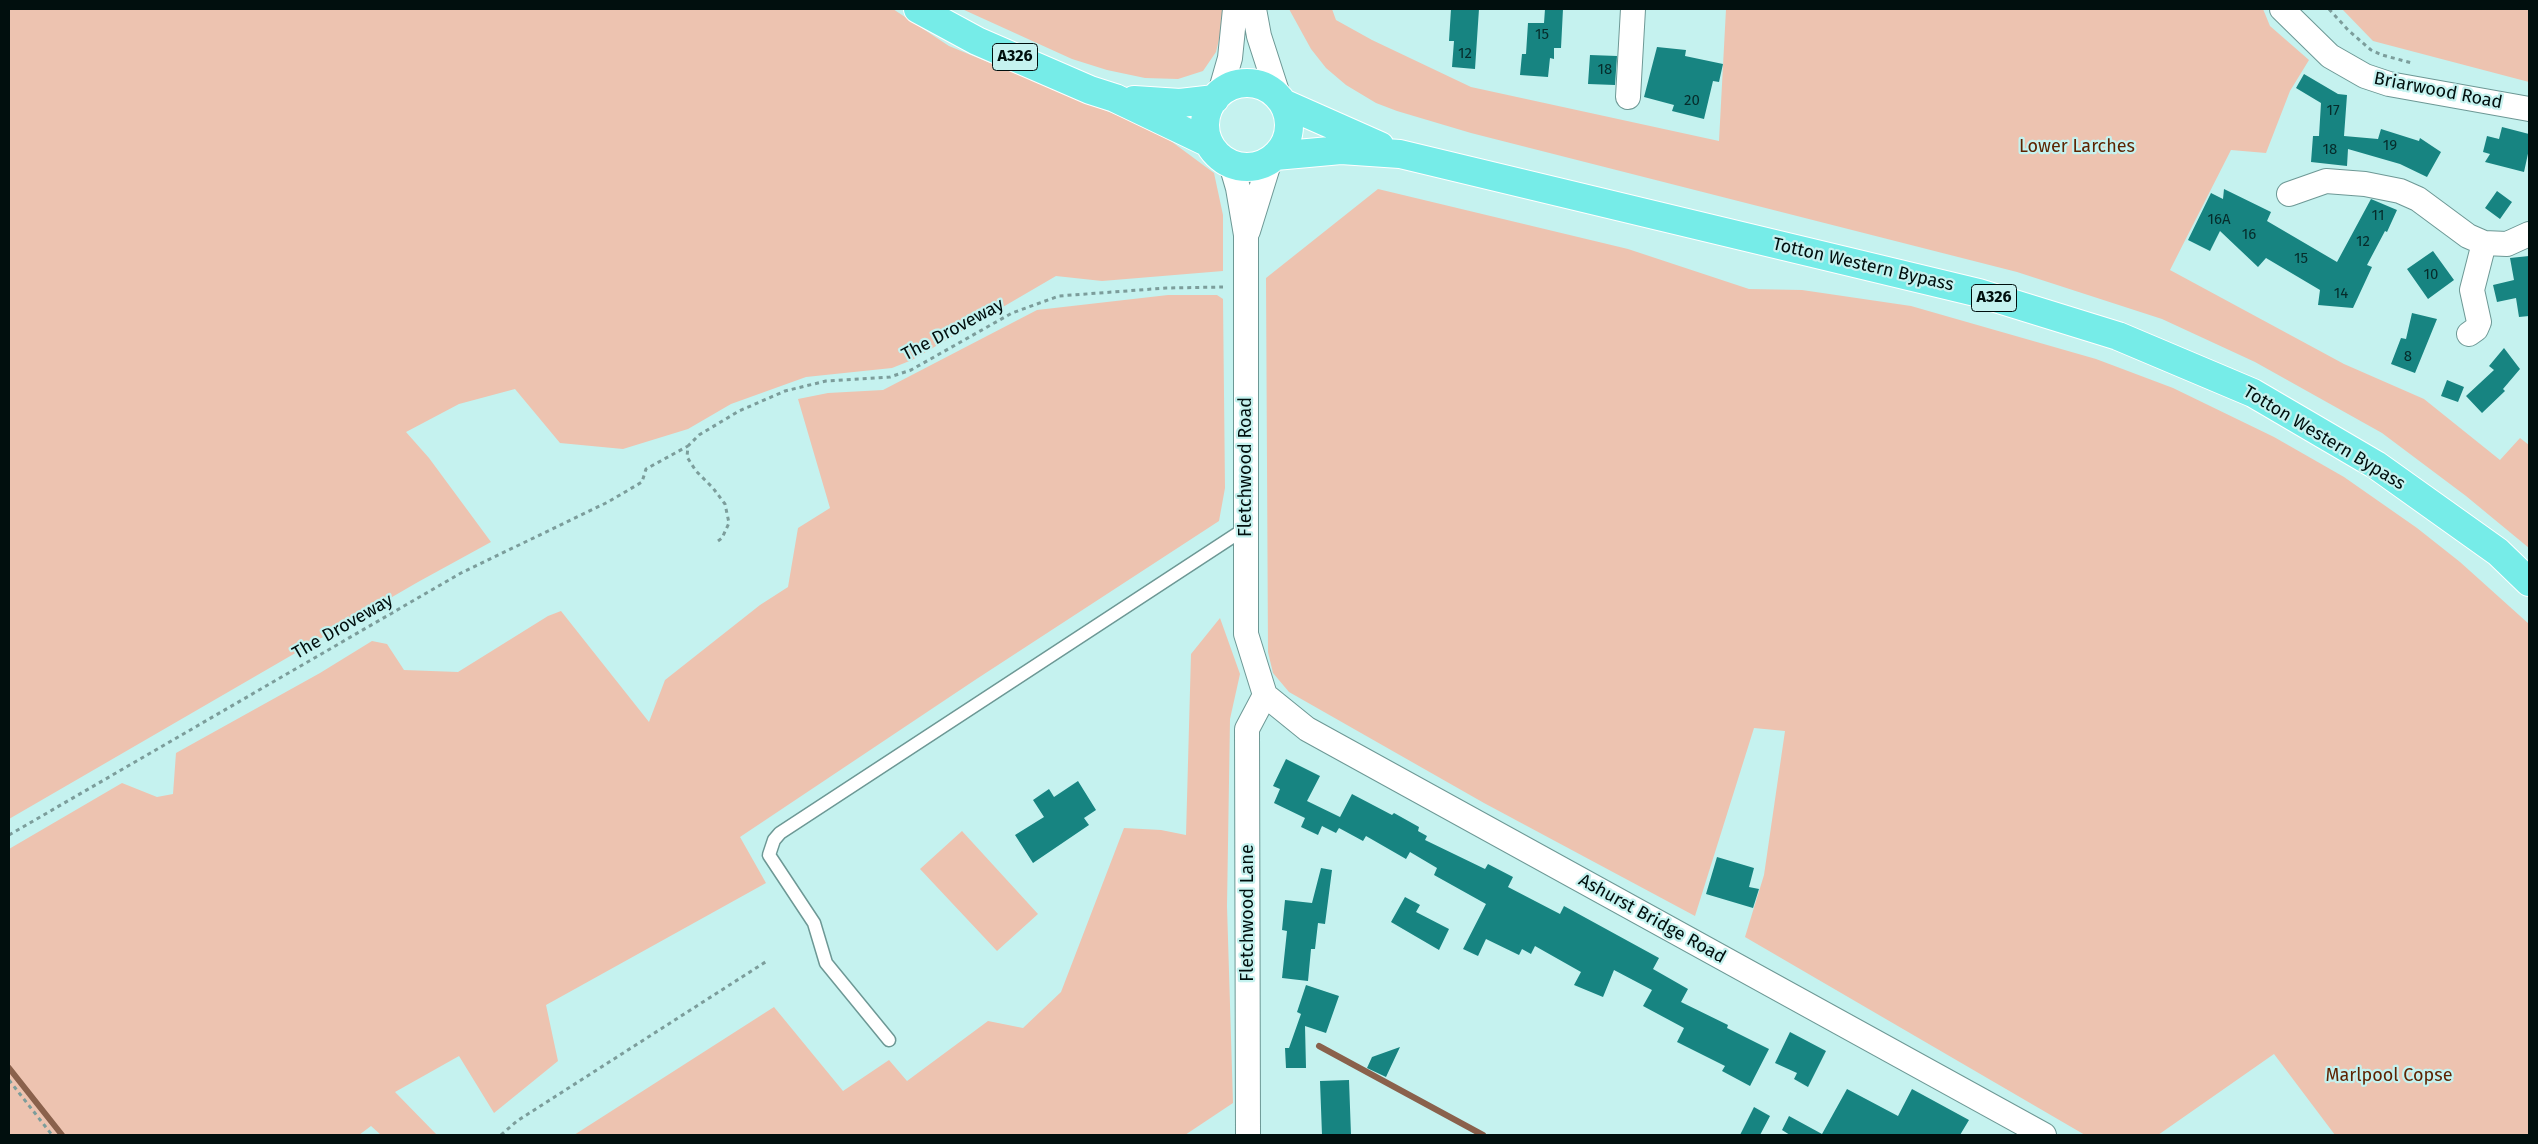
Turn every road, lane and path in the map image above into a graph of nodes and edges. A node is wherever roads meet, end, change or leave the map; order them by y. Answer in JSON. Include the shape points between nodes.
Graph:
{"nodes":[{"id":1,"x":918,"y":9,"type":"edge"},
{"id":2,"x":1235,"y":9,"type":"edge"},
{"id":3,"x":1254,"y":9,"type":"edge"},
{"id":4,"x":1633,"y":9,"type":"edge"},
{"id":5,"x":2282,"y":9,"type":"edge"},
{"id":6,"x":2329,"y":9,"type":"edge"},
{"id":7,"x":2414,"y":64,"type":"dead end"},
{"id":8,"x":1217,"y":96,"type":"junction"},
{"id":9,"x":1628,"y":96,"type":"dead end"},
{"id":10,"x":1115,"y":98,"type":"junction"},
{"id":11,"x":1281,"y":101,"type":"junction"},
{"id":12,"x":2529,"y":109,"type":"edge"},
{"id":13,"x":1209,"y":143,"type":"junction"},
{"id":14,"x":1400,"y":154,"type":"junction"},
{"id":15,"x":1273,"y":158,"type":"junction"},
{"id":16,"x":1231,"y":164,"type":"junction"},
{"id":17,"x":2289,"y":194,"type":"dead end"},
{"id":18,"x":2529,"y":234,"type":"edge"},
{"id":19,"x":1246,"y":235,"type":"junction"},
{"id":20,"x":2484,"y":243,"type":"junction"},
{"id":21,"x":1246,"y":287,"type":"junction"},
{"id":22,"x":2469,"y":334,"type":"dead end"},
{"id":23,"x":688,"y":446,"type":"junction"},
{"id":24,"x":1246,"y":528,"type":"junction"},
{"id":25,"x":718,"y":541,"type":"dead end"},
{"id":26,"x":2529,"y":582,"type":"edge"},
{"id":27,"x":1265,"y":695,"type":"junction"},
{"id":28,"x":9,"y":835,"type":"edge"},
{"id":29,"x":767,"y":961,"type":"dead end"},
{"id":30,"x":889,"y":1040,"type":"dead end"},
{"id":31,"x":9,"y":1080,"type":"edge"},
{"id":32,"x":52,"y":1135,"type":"edge"},
{"id":33,"x":502,"y":1135,"type":"edge"},
{"id":34,"x":1248,"y":1135,"type":"edge"},
{"id":35,"x":2044,"y":1135,"type":"edge"}],
"edges":[{"from":1,"to":10,"type":"main road","number":"A326","via":[[977,41]]},
{"from":2,"to":8,"type":"street","via":[[1230,58]]},
{"from":3,"to":11,"type":"street","via":[[1259,36]]},
{"from":4,"to":9,"type":"street"},
{"from":5,"to":12,"type":"street","name":"Briarwood Road","via":[[2330,56],[2365,76],[2389,84]]},
{"from":6,"to":7,"type":"path","via":[[2371,50]]},
{"from":8,"to":10,"type":"main road","number":"A326","via":[[1180,103]]},
{"from":8,"to":11,"type":"main road","via":[[1240,84],[1251,84],[1271,91]]},
{"from":8,"to":13,"type":"main road","via":[[1206,115]]},
{"from":10,"to":13,"type":"main road","number":"A326"},
{"from":11,"to":14,"type":"main road","name":"Totton Western Bypass","number":"A326"},
{"from":11,"to":15,"type":"main road","via":[[1289,121],[1289,131],[1282,149]]},
{"from":13,"to":16,"type":"main road","via":[[1222,159]]},
{"from":14,"to":15,"type":"main road","name":"Totton Western Bypass","number":"A326","via":[[1341,150]]},
{"from":14,"to":26,"type":"main road","name":"Totton Western Bypass","number":"A326","via":[[1979,293],[2118,336],[2253,393],[2368,460],[2498,552]]},
{"from":15,"to":16,"type":"main road","via":[[1257,166]]},
{"from":15,"to":19,"type":"street","name":"Fletchwood Road"},
{"from":16,"to":19,"type":"street","name":"Fletchwood Road"},
{"from":17,"to":20,"type":"street","via":[[2326,181],[2386,187],[2418,199],[2468,236]]},
{"from":18,"to":20,"type":"street","via":[[2507,244]]},
{"from":19,"to":21,"type":"street","name":"Fletchwood Road"},
{"from":20,"to":22,"type":"street","via":[[2472,290],[2478,322],[2476,329]]},
{"from":21,"to":23,"type":"path","name":"The Droveway","via":[[1166,288],[1043,300],[1012,313],[911,370],[890,377],[826,381],[785,391],[739,411],[699,435]]},
{"from":21,"to":24,"type":"street","name":"Fletchwood Road"},
{"from":23,"to":25,"type":"path","via":[[687,458],[725,504],[729,523]]},
{"from":23,"to":28,"type":"path","name":"The Droveway","via":[[646,469],[642,482],[608,502],[461,573]]},
{"from":24,"to":27,"type":"street","name":"Fletchwood Road","via":[[1246,634]]},
{"from":24,"to":30,"type":"lane","via":[[780,833],[774,840],[769,855],[814,924],[826,963]]},
{"from":27,"to":34,"type":"street","name":"Fletchwood Lane","via":[[1248,729]]},
{"from":27,"to":35,"type":"street","name":"Ashurst Bridge Road","via":[[1307,729]]},
{"from":29,"to":33,"type":"path","via":[[517,1121]]},
{"from":31,"to":32,"type":"path"}]}
